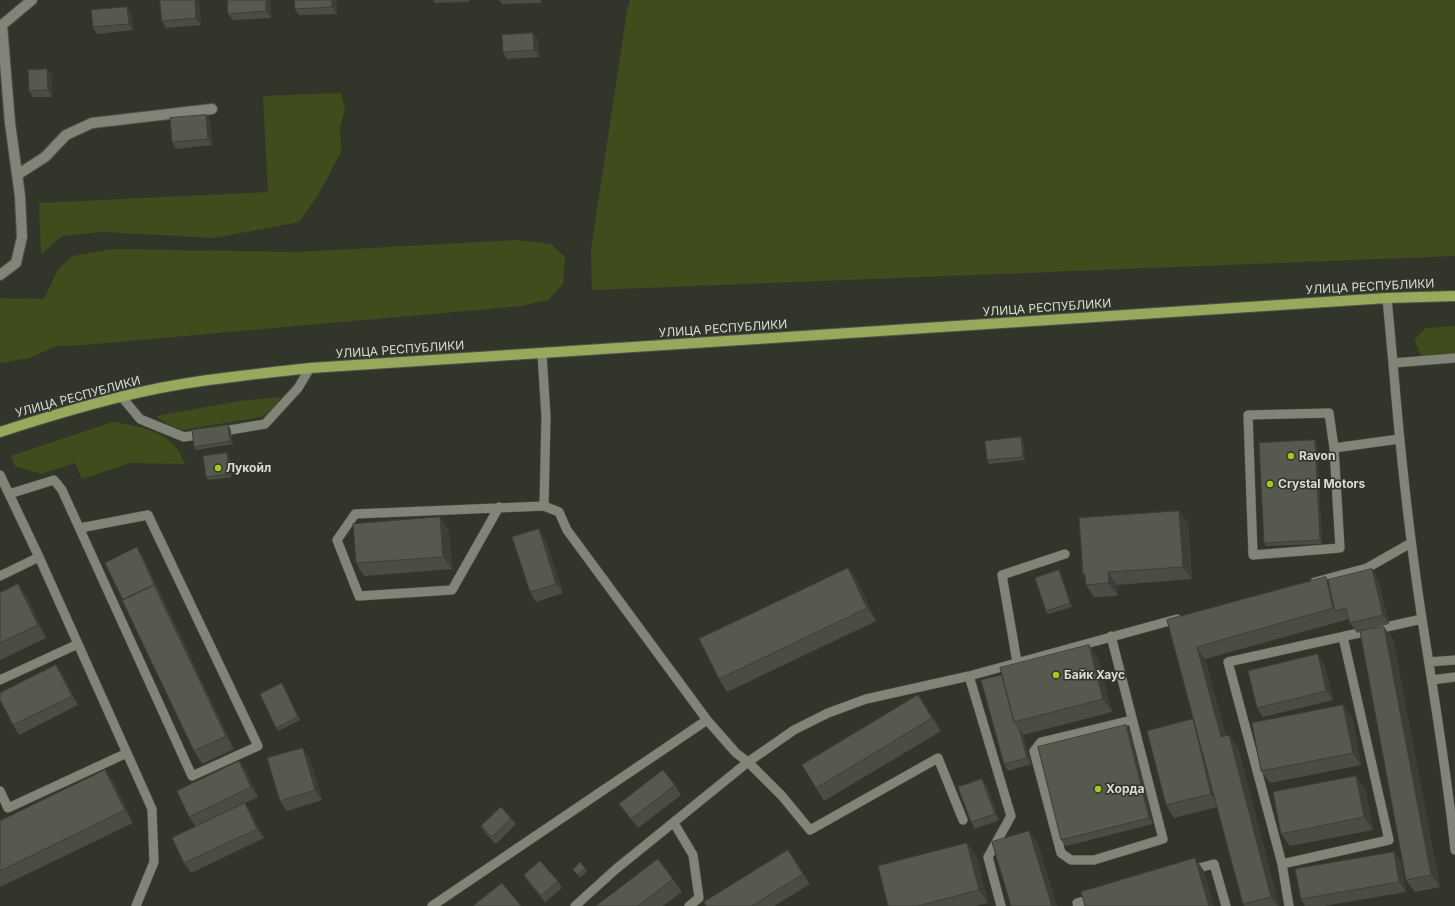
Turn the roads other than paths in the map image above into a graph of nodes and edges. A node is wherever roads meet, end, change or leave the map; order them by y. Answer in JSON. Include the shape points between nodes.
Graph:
{"nodes":[{"id":1,"x":32,"y":0,"type":"edge"},
{"id":2,"x":212,"y":109,"type":"dead end"},
{"id":3,"x":17,"y":175,"type":"junction"},
{"id":4,"x":0,"y":275,"type":"edge"},
{"id":5,"x":1455,"y":296,"type":"edge"},
{"id":6,"x":1387,"y":298,"type":"junction"},
{"id":7,"x":542,"y":354,"type":"junction"},
{"id":8,"x":1455,"y":358,"type":"edge"},
{"id":9,"x":1394,"y":363,"type":"junction"},
{"id":10,"x":310,"y":368,"type":"junction"},
{"id":11,"x":121,"y":396,"type":"junction"},
{"id":12,"x":0,"y":432,"type":"edge"},
{"id":13,"x":1399,"y":439,"type":"junction"},
{"id":14,"x":1334,"y":448,"type":"junction"},
{"id":15,"x":0,"y":475,"type":"edge"},
{"id":16,"x":9,"y":494,"type":"junction"},
{"id":17,"x":544,"y":506,"type":"junction"},
{"id":18,"x":499,"y":508,"type":"junction"},
{"id":19,"x":80,"y":528,"type":"junction"},
{"id":20,"x":1412,"y":543,"type":"junction"},
{"id":21,"x":1065,"y":554,"type":"dead end"},
{"id":22,"x":39,"y":556,"type":"junction"},
{"id":23,"x":0,"y":576,"type":"edge"},
{"id":24,"x":1302,"y":586,"type":"edge"},
{"id":25,"x":1187,"y":616,"type":"edge"},
{"id":26,"x":1422,"y":620,"type":"junction"},
{"id":27,"x":1111,"y":636,"type":"junction"},
{"id":28,"x":1343,"y":637,"type":"junction"},
{"id":29,"x":78,"y":644,"type":"junction"},
{"id":30,"x":1455,"y":660,"type":"edge"},
{"id":31,"x":1017,"y":662,"type":"junction"},
{"id":32,"x":1429,"y":662,"type":"junction"},
{"id":33,"x":969,"y":676,"type":"junction"},
{"id":34,"x":1455,"y":677,"type":"edge"},
{"id":35,"x":0,"y":680,"type":"edge"},
{"id":36,"x":1432,"y":680,"type":"junction"},
{"id":37,"x":707,"y":720,"type":"junction"},
{"id":38,"x":1132,"y":720,"type":"junction"},
{"id":39,"x":127,"y":753,"type":"junction"},
{"id":40,"x":748,"y":762,"type":"junction"},
{"id":41,"x":0,"y":791,"type":"edge"},
{"id":42,"x":963,"y":820,"type":"dead end"},
{"id":43,"x":674,"y":823,"type":"junction"},
{"id":44,"x":1455,"y":850,"type":"edge"},
{"id":45,"x":1282,"y":864,"type":"junction"},
{"id":46,"x":1184,"y":872,"type":"edge"},
{"id":47,"x":1100,"y":897,"type":"edge"},
{"id":48,"x":136,"y":906,"type":"edge"},
{"id":49,"x":432,"y":906,"type":"edge"},
{"id":50,"x":574,"y":906,"type":"edge"},
{"id":51,"x":689,"y":906,"type":"edge"},
{"id":52,"x":1001,"y":906,"type":"edge"},
{"id":53,"x":1078,"y":906,"type":"edge"},
{"id":54,"x":1226,"y":906,"type":"edge"},
{"id":55,"x":1289,"y":906,"type":"edge"}],
"edges":[{"from":1,"to":3,"type":"street","via":[[2,25]]},
{"from":2,"to":3,"type":"street","via":[[92,123],[66,135],[45,157]]},
{"from":3,"to":4,"type":"street","via":[[22,237],[16,263]]},
{"from":5,"to":6,"type":"main road","name":"УЛИЦА РЕСПУБЛИКИ"},
{"from":6,"to":7,"type":"main road","name":"УЛИЦА РЕСПУБЛИКИ"},
{"from":6,"to":9,"type":"lane"},
{"from":7,"to":10,"type":"main road","name":"УЛИЦА РЕСПУБЛИКИ"},
{"from":7,"to":17,"type":"lane","via":[[546,417]]},
{"from":8,"to":9,"type":"lane"},
{"from":9,"to":13,"type":"lane"},
{"from":10,"to":11,"type":"main road","name":"УЛИЦА РЕСПУБЛИКИ","via":[[218,379]]},
{"from":10,"to":11,"type":"lane","via":[[298,388],[264,424],[184,437],[140,419]]},
{"from":11,"to":12,"type":"main road","name":"УЛИЦА РЕСПУБЛИКИ"},
{"from":13,"to":14,"type":"lane"},
{"from":13,"to":20,"type":"lane"},
{"from":14,"to":14,"type":"lane","via":[[1329,413],[1248,415],[1253,555],[1340,548]]},
{"from":15,"to":16,"type":"lane"},
{"from":16,"to":19,"type":"lane","via":[[54,480],[62,490]]},
{"from":16,"to":22,"type":"lane"},
{"from":17,"to":18,"type":"lane"},
{"from":17,"to":37,"type":"lane","via":[[558,512],[567,530]]},
{"from":18,"to":18,"type":"lane","via":[[354,514],[337,540],[359,596],[452,590]]},
{"from":19,"to":19,"type":"lane","via":[[192,776],[258,746],[148,515]]},
{"from":20,"to":24,"type":"lane","via":[[1367,568]]},
{"from":20,"to":26,"type":"lane"},
{"from":21,"to":31,"type":"lane","via":[[1002,575]]},
{"from":22,"to":23,"type":"lane"},
{"from":22,"to":29,"type":"lane"},
{"from":25,"to":27,"type":"lane"},
{"from":26,"to":28,"type":"lane"},
{"from":26,"to":32,"type":"lane"},
{"from":27,"to":31,"type":"lane"},
{"from":27,"to":38,"type":"lane"},
{"from":28,"to":45,"type":"lane","via":[[1389,840]]},
{"from":28,"to":45,"type":"lane","via":[[1228,662]]},
{"from":29,"to":35,"type":"lane"},
{"from":29,"to":39,"type":"lane"},
{"from":30,"to":32,"type":"lane"},
{"from":31,"to":33,"type":"lane"},
{"from":32,"to":36,"type":"lane"},
{"from":33,"to":40,"type":"lane","via":[[866,699],[828,713],[794,730]]},
{"from":33,"to":52,"type":"lane","via":[[1011,816],[988,857]]},
{"from":34,"to":36,"type":"lane"},
{"from":36,"to":44,"type":"lane"},
{"from":37,"to":40,"type":"lane","via":[[736,753]]},
{"from":37,"to":49,"type":"lane"},
{"from":38,"to":38,"type":"lane","via":[[1041,742],[1034,751],[1061,853],[1071,860],[1094,860],[1163,840]]},
{"from":39,"to":41,"type":"lane","via":[[8,808]]},
{"from":39,"to":48,"type":"lane","via":[[152,809],[154,862]]},
{"from":40,"to":42,"type":"lane","via":[[782,796],[810,830],[938,758]]},
{"from":40,"to":43,"type":"lane"},
{"from":43,"to":50,"type":"lane"},
{"from":43,"to":51,"type":"lane","via":[[693,854],[699,898]]},
{"from":45,"to":55,"type":"lane"},
{"from":46,"to":54,"type":"lane","via":[[1214,864]]},
{"from":47,"to":53,"type":"lane","via":[[1077,903]]}]}
